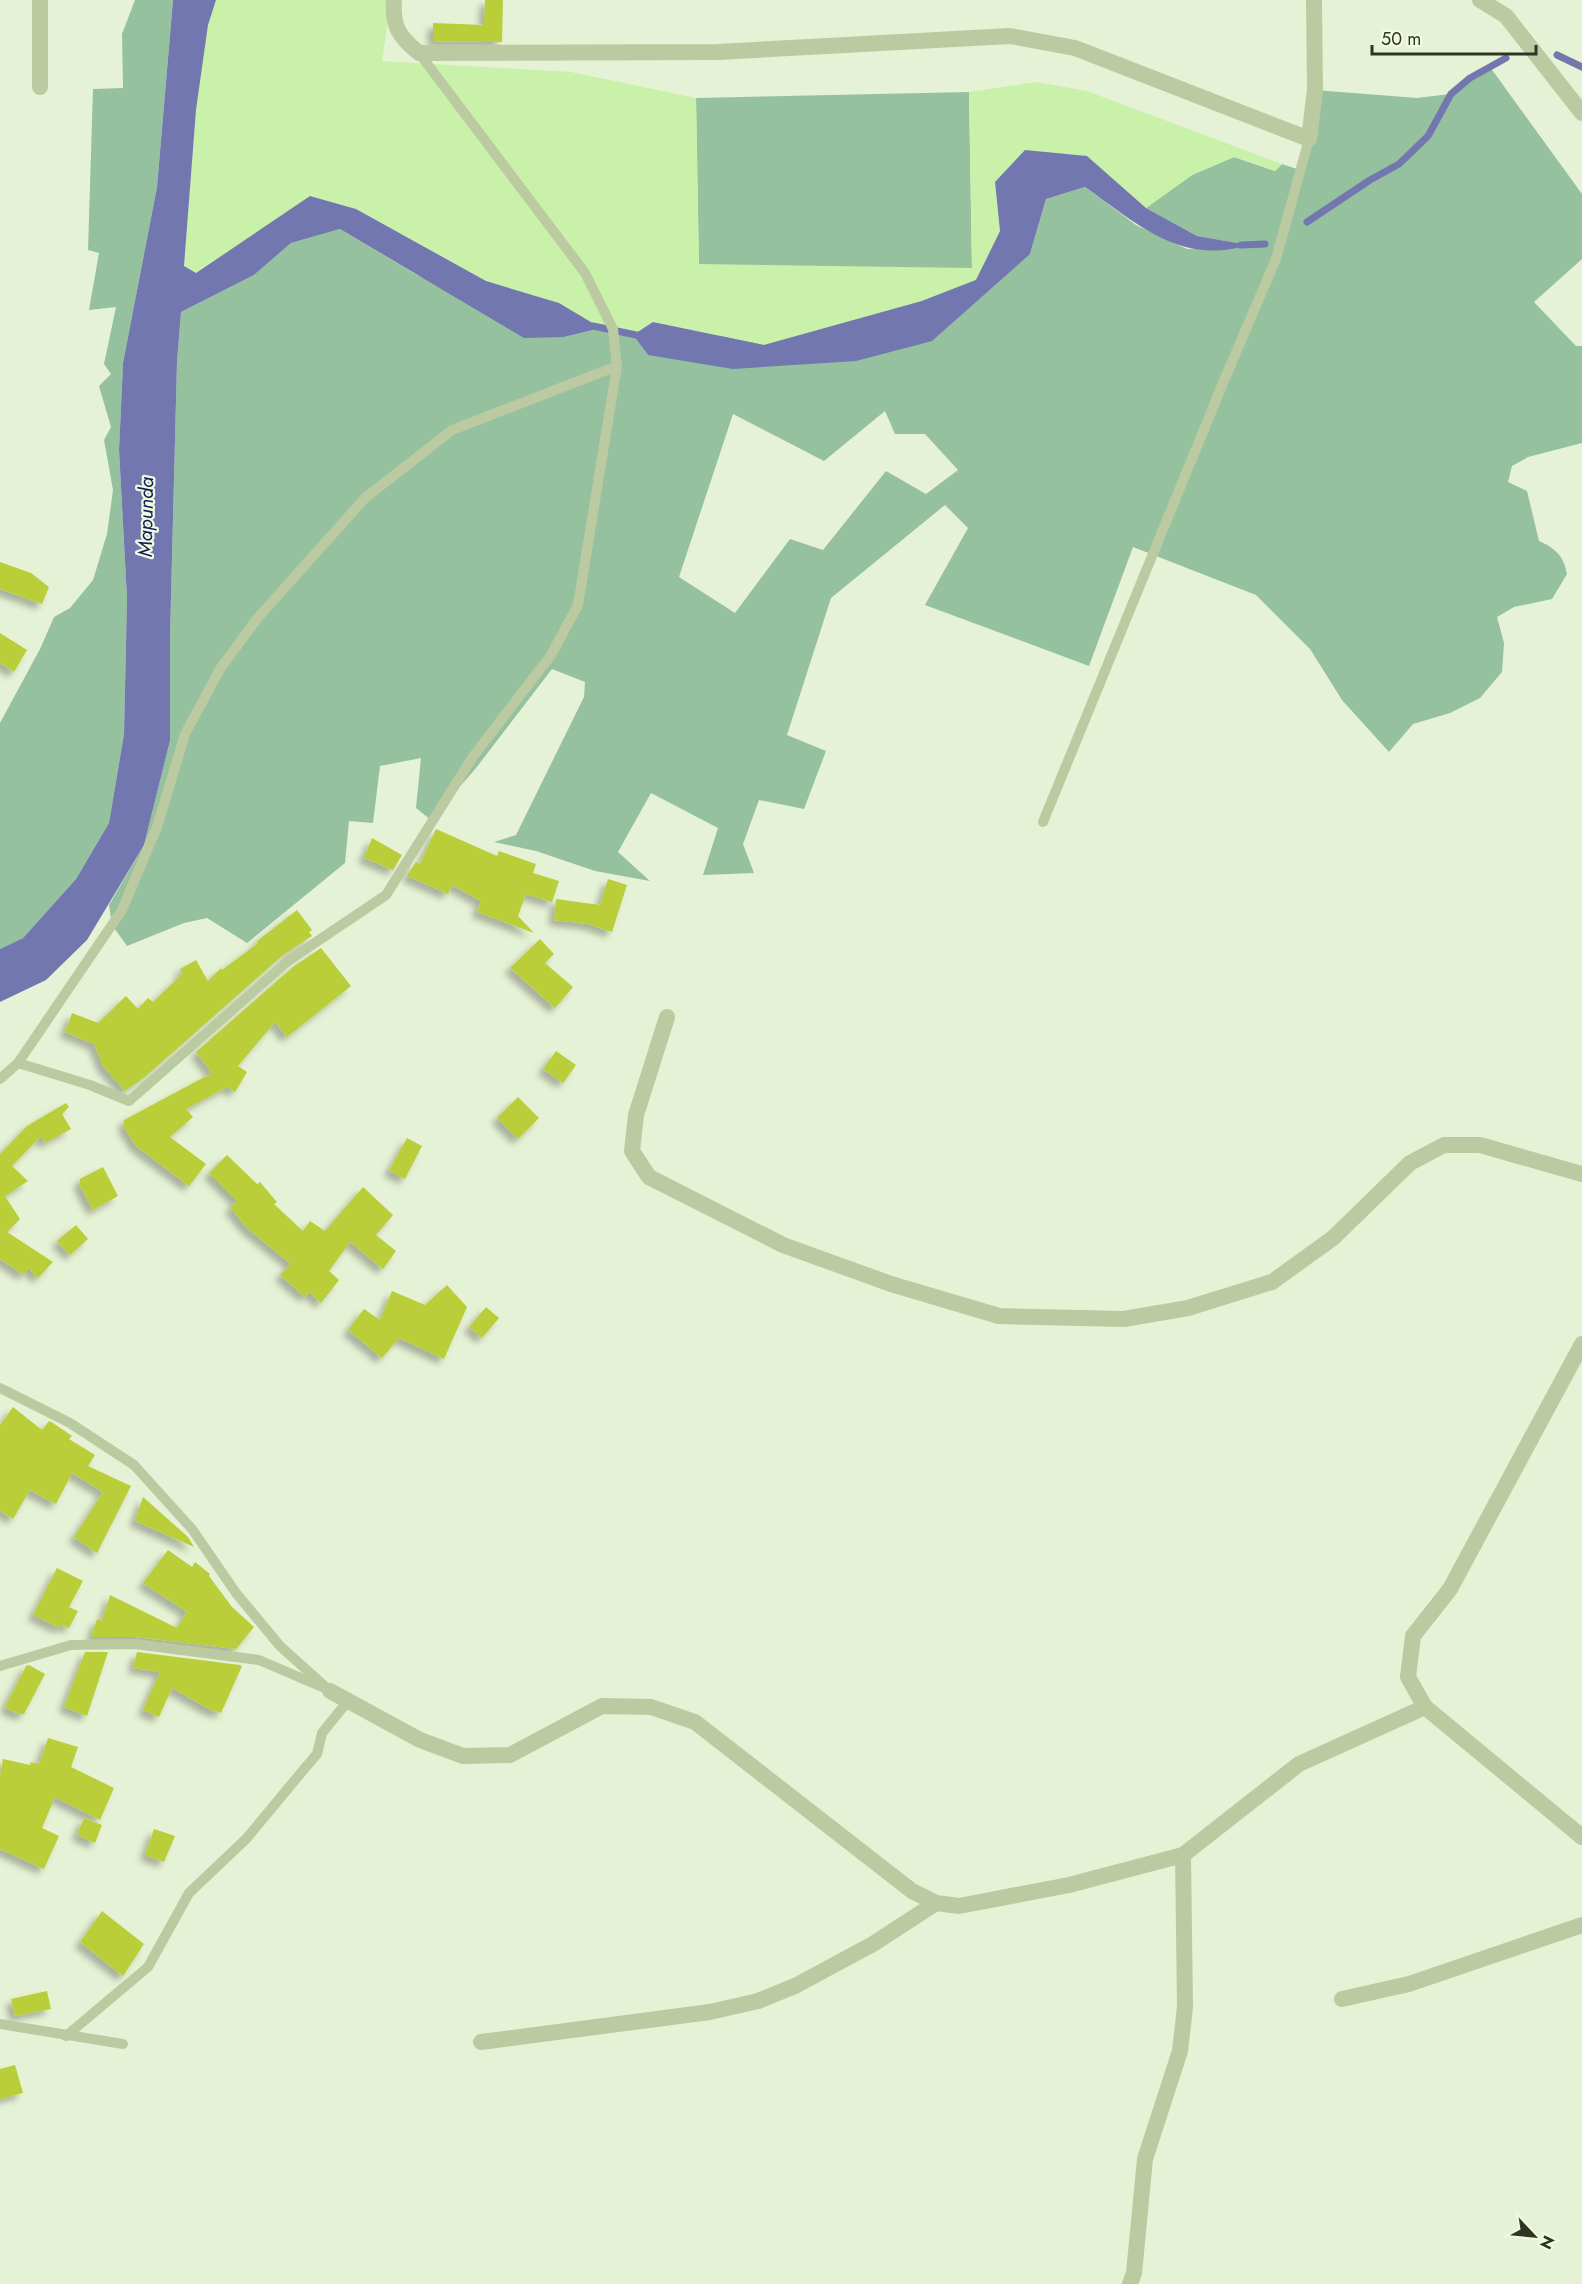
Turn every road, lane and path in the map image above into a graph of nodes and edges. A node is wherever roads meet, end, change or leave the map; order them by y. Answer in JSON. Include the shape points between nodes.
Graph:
{"nodes":[{"id":1,"x":40,"y":0,"type":"edge"},
{"id":2,"x":394,"y":0,"type":"edge"},
{"id":3,"x":1314,"y":0,"type":"edge"},
{"id":4,"x":1480,"y":0,"type":"edge"},
{"id":5,"x":419,"y":53,"type":"junction"},
{"id":6,"x":40,"y":87,"type":"dead end"},
{"id":7,"x":1582,"y":112,"type":"edge"},
{"id":8,"x":1309,"y":139,"type":"junction"},
{"id":9,"x":617,"y":366,"type":"junction"},
{"id":10,"x":1043,"y":822,"type":"dead end"},
{"id":11,"x":668,"y":1017,"type":"dead end"},
{"id":12,"x":18,"y":1063,"type":"junction"},
{"id":13,"x":0,"y":1079,"type":"edge"},
{"id":14,"x":1582,"y":1174,"type":"edge"},
{"id":15,"x":1582,"y":1344,"type":"edge"},
{"id":16,"x":0,"y":1388,"type":"edge"},
{"id":17,"x":0,"y":1666,"type":"edge"},
{"id":18,"x":330,"y":1691,"type":"junction"},
{"id":19,"x":348,"y":1701,"type":"junction"},
{"id":20,"x":1425,"y":1707,"type":"junction"},
{"id":21,"x":1582,"y":1837,"type":"edge"},
{"id":22,"x":1183,"y":1855,"type":"junction"},
{"id":23,"x":936,"y":1903,"type":"junction"},
{"id":24,"x":1582,"y":1925,"type":"edge"},
{"id":25,"x":1342,"y":1999,"type":"dead end"},
{"id":26,"x":0,"y":2025,"type":"edge"},
{"id":27,"x":66,"y":2036,"type":"junction"},
{"id":28,"x":481,"y":2042,"type":"dead end"},
{"id":29,"x":123,"y":2044,"type":"dead end"},
{"id":30,"x":1130,"y":2284,"type":"edge"}],
"edges":[{"from":1,"to":6,"type":"street"},
{"from":2,"to":5,"type":"street","via":[[393,18],[403,40]]},
{"from":3,"to":8,"type":"street","via":[[1315,90]]},
{"from":4,"to":7,"type":"street","via":[[1506,16]]},
{"from":5,"to":8,"type":"street","via":[[718,52],[1010,36],[1075,48]]},
{"from":5,"to":9,"type":"lane","via":[[585,273],[613,329]]},
{"from":8,"to":10,"type":"lane","via":[[1276,260]]},
{"from":9,"to":12,"type":"lane","via":[[452,430],[365,498],[256,620],[220,669],[185,734],[157,827],[122,910]]},
{"from":9,"to":12,"type":"lane","via":[[578,605],[551,655],[472,758],[386,895],[288,961],[129,1101]]},
{"from":11,"to":14,"type":"street","via":[[636,1115],[632,1151],[649,1177],[783,1245],[891,1284],[999,1316],[1124,1319],[1188,1308],[1272,1282],[1333,1238],[1410,1163],[1444,1145],[1480,1145]]},
{"from":12,"to":13,"type":"lane"},
{"from":15,"to":20,"type":"street","via":[[1450,1589],[1413,1636],[1408,1677]]},
{"from":16,"to":18,"type":"lane","via":[[70,1423],[134,1465],[192,1529],[236,1593],[280,1646]]},
{"from":17,"to":18,"type":"lane","via":[[71,1645],[135,1644],[259,1660]]},
{"from":18,"to":19,"type":"street"},
{"from":19,"to":23,"type":"street","via":[[420,1740],[463,1756],[510,1755],[602,1706],[651,1707],[695,1722],[912,1891]]},
{"from":19,"to":27,"type":"lane","via":[[322,1733],[317,1754],[246,1839],[189,1893],[148,1967]]},
{"from":20,"to":21,"type":"street"},
{"from":20,"to":22,"type":"street","via":[[1299,1764]]},
{"from":22,"to":23,"type":"street","via":[[1070,1885],[959,1906]]},
{"from":22,"to":30,"type":"street","via":[[1185,2007],[1180,2050],[1145,2159]]},
{"from":23,"to":28,"type":"street","via":[[873,1944],[758,2001],[710,2012]]},
{"from":24,"to":25,"type":"street","via":[[1409,1984]]},
{"from":26,"to":27,"type":"lane"},
{"from":27,"to":29,"type":"lane"}]}
